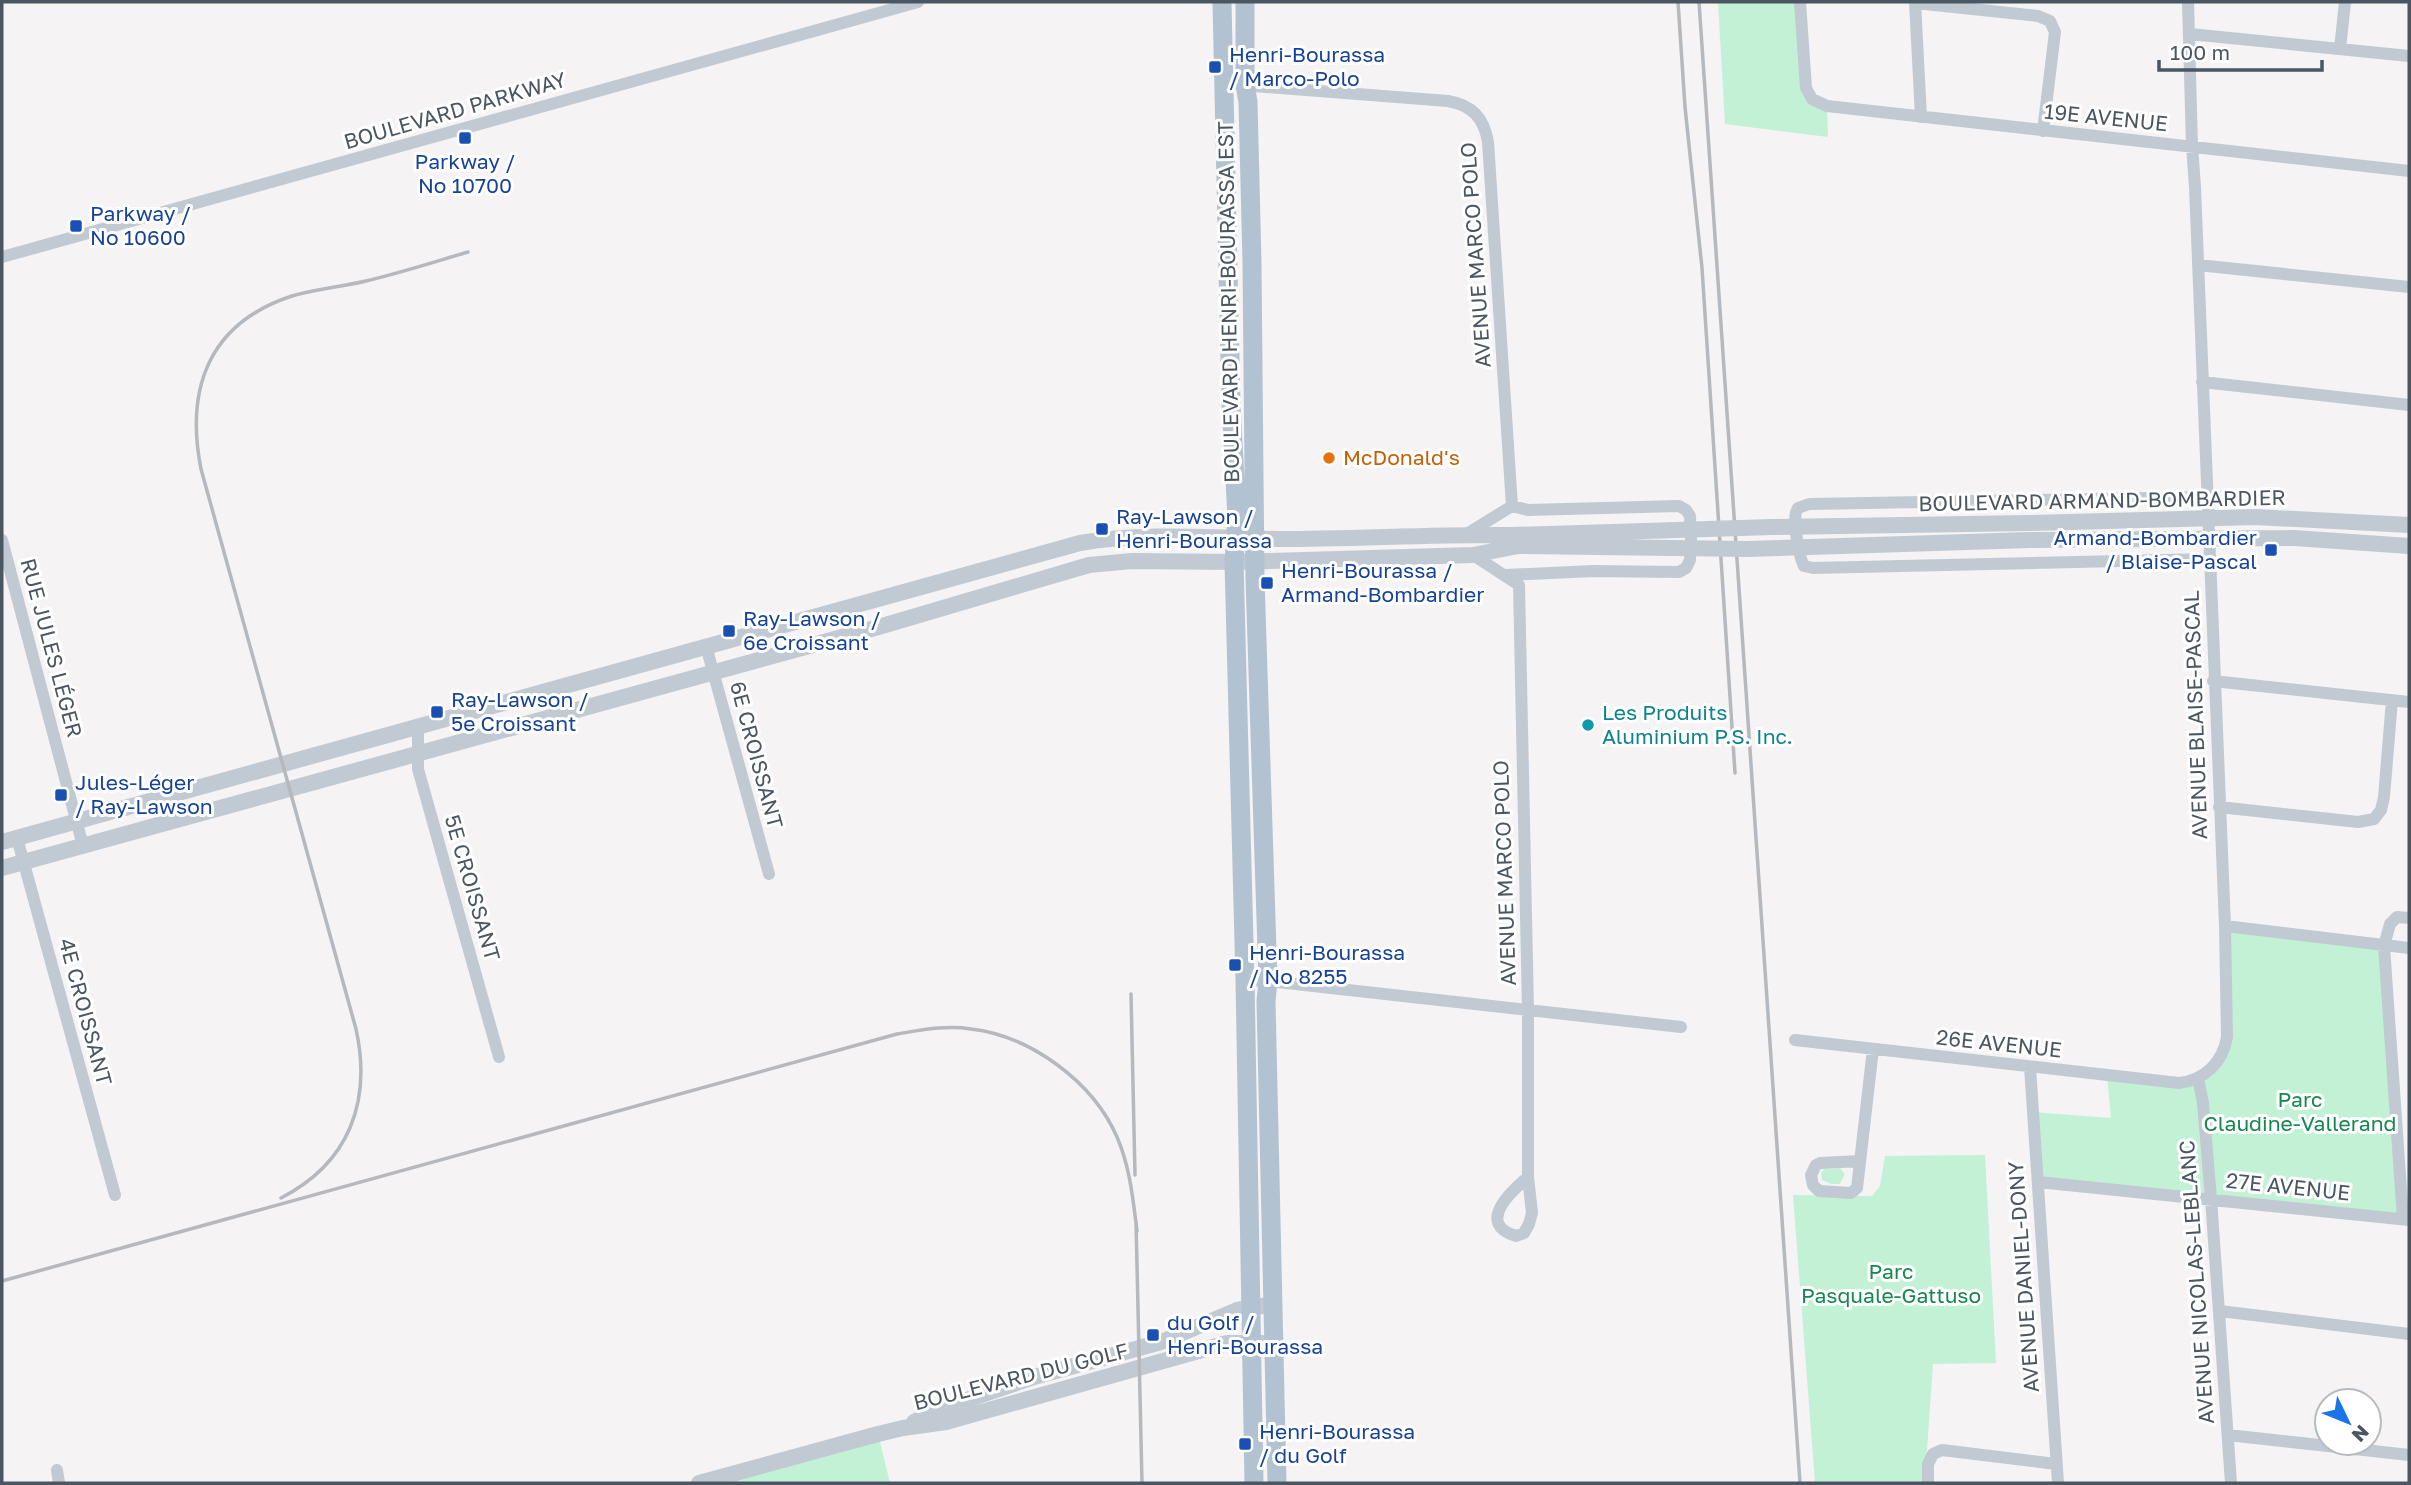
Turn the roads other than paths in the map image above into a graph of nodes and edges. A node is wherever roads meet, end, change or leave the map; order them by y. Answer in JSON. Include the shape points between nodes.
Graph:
{"nodes":[{"id":1,"x":918,"y":2,"type":"edge"},
{"id":2,"x":1222,"y":2,"type":"edge"},
{"id":3,"x":1245,"y":2,"type":"edge"},
{"id":4,"x":1800,"y":2,"type":"edge"},
{"id":5,"x":1915,"y":2,"type":"edge"},
{"id":6,"x":2188,"y":2,"type":"edge"},
{"id":7,"x":2345,"y":2,"type":"edge"},
{"id":8,"x":2190,"y":34,"type":"junction"},
{"id":9,"x":2340,"y":49,"type":"junction"},
{"id":10,"x":2409,"y":56,"type":"edge"},
{"id":11,"x":1225,"y":83,"type":"junction"},
{"id":12,"x":1245,"y":85,"type":"junction"},
{"id":13,"x":1921,"y":117,"type":"junction"},
{"id":14,"x":2043,"y":131,"type":"junction"},
{"id":15,"x":2192,"y":146,"type":"junction"},
{"id":16,"x":2409,"y":171,"type":"edge"},
{"id":17,"x":2,"y":257,"type":"edge"},
{"id":18,"x":2198,"y":265,"type":"junction"},
{"id":19,"x":2409,"y":287,"type":"edge"},
{"id":20,"x":2202,"y":382,"type":"junction"},
{"id":21,"x":2409,"y":405,"type":"edge"},
{"id":22,"x":2207,"y":497,"type":"junction"},
{"id":23,"x":1512,"y":506,"type":"junction"},
{"id":24,"x":2207,"y":518,"type":"junction"},
{"id":25,"x":2409,"y":525,"type":"edge"},
{"id":26,"x":2030,"y":532,"type":"junction"},
{"id":27,"x":1465,"y":534,"type":"junction"},
{"id":28,"x":1236,"y":537,"type":"junction"},
{"id":29,"x":1256,"y":538,"type":"junction"},
{"id":30,"x":2,"y":540,"type":"edge"},
{"id":31,"x":1515,"y":540,"type":"junction"},
{"id":32,"x":2208,"y":540,"type":"junction"},
{"id":33,"x":2409,"y":546,"type":"edge"},
{"id":34,"x":1474,"y":555,"type":"junction"},
{"id":35,"x":2209,"y":559,"type":"junction"},
{"id":36,"x":1255,"y":561,"type":"junction"},
{"id":37,"x":1234,"y":562,"type":"junction"},
{"id":38,"x":1506,"y":575,"type":"junction"},
{"id":39,"x":750,"y":634,"type":"junction"},
{"id":40,"x":706,"y":646,"type":"junction"},
{"id":41,"x":757,"y":660,"type":"junction"},
{"id":42,"x":713,"y":671,"type":"junction"},
{"id":43,"x":2214,"y":681,"type":"junction"},
{"id":44,"x":2392,"y":700,"type":"junction"},
{"id":45,"x":2409,"y":702,"type":"edge"},
{"id":46,"x":418,"y":727,"type":"junction"},
{"id":47,"x":418,"y":752,"type":"junction"},
{"id":48,"x":2219,"y":807,"type":"junction"},
{"id":49,"x":76,"y":821,"type":"junction"},
{"id":50,"x":9,"y":840,"type":"edge"},
{"id":51,"x":83,"y":846,"type":"junction"},
{"id":52,"x":24,"y":862,"type":"junction"},
{"id":53,"x":2,"y":868,"type":"edge"},
{"id":54,"x":769,"y":873,"type":"dead end"},
{"id":55,"x":2409,"y":918,"type":"edge"},
{"id":56,"x":2225,"y":926,"type":"junction"},
{"id":57,"x":2385,"y":946,"type":"junction"},
{"id":58,"x":2409,"y":948,"type":"edge"},
{"id":59,"x":1245,"y":980,"type":"junction"},
{"id":60,"x":1268,"y":981,"type":"junction"},
{"id":61,"x":1528,"y":1010,"type":"junction"},
{"id":62,"x":1681,"y":1027,"type":"dead end"},
{"id":63,"x":1795,"y":1040,"type":"dead end"},
{"id":64,"x":1872,"y":1049,"type":"junction"},
{"id":65,"x":499,"y":1057,"type":"dead end"},
{"id":66,"x":2030,"y":1067,"type":"junction"},
{"id":67,"x":2198,"y":1078,"type":"junction"},
{"id":68,"x":1860,"y":1161,"type":"dead end"},
{"id":69,"x":1528,"y":1177,"type":"dead end"},
{"id":70,"x":2038,"y":1182,"type":"junction"},
{"id":71,"x":115,"y":1195,"type":"dead end"},
{"id":72,"x":2211,"y":1199,"type":"junction"},
{"id":73,"x":2406,"y":1219,"type":"edge"},
{"id":74,"x":1274,"y":1304,"type":"junction"},
{"id":75,"x":1251,"y":1307,"type":"junction"},
{"id":76,"x":2220,"y":1311,"type":"junction"},
{"id":77,"x":2409,"y":1334,"type":"edge"},
{"id":78,"x":1251,"y":1342,"type":"junction"},
{"id":79,"x":1273,"y":1343,"type":"junction"},
{"id":80,"x":903,"y":1428,"type":"junction"},
{"id":81,"x":2228,"y":1435,"type":"junction"},
{"id":82,"x":2409,"y":1455,"type":"edge"},
{"id":83,"x":2056,"y":1464,"type":"junction"},
{"id":84,"x":699,"y":1483,"type":"edge"},
{"id":85,"x":1254,"y":1483,"type":"edge"},
{"id":86,"x":1277,"y":1483,"type":"edge"},
{"id":87,"x":1928,"y":1483,"type":"edge"},
{"id":88,"x":2058,"y":1483,"type":"edge"},
{"id":89,"x":2231,"y":1483,"type":"edge"}],
"edges":[{"from":1,"to":17,"type":"street","name":"BOULEVARD PARKWAY"},
{"from":2,"to":11,"type":"main road","name":"BOULEVARD HENRI-BOURASSA EST"},
{"from":3,"to":12,"type":"main road","name":"BOULEVARD HENRI-BOURASSA EST"},
{"from":4,"to":13,"type":"street","name":"19E AVENUE","via":[[1806,88],[1812,99],[1827,106]]},
{"from":5,"to":13,"type":"street"},
{"from":5,"to":14,"type":"street","via":[[2050,21],[2055,32]]},
{"from":6,"to":8,"type":"street","name":"AVENUE BLAISE-PASCAL"},
{"from":7,"to":9,"type":"street"},
{"from":8,"to":9,"type":"street"},
{"from":8,"to":15,"type":"street","name":"AVENUE BLAISE-PASCAL"},
{"from":9,"to":10,"type":"street"},
{"from":11,"to":12,"type":"street","name":"AVENUE MARCO POLO"},
{"from":11,"to":28,"type":"main road","name":"BOULEVARD HENRI-BOURASSA EST"},
{"from":12,"to":23,"type":"street","name":"AVENUE MARCO POLO","via":[[1460,103],[1480,118],[1488,142]]},
{"from":12,"to":29,"type":"main road","name":"BOULEVARD HENRI-BOURASSA EST"},
{"from":13,"to":14,"type":"street","name":"19E AVENUE"},
{"from":14,"to":15,"type":"street","name":"19E AVENUE"},
{"from":15,"to":16,"type":"street","name":"19E AVENUE"},
{"from":15,"to":18,"type":"street","name":"AVENUE BLAISE-PASCAL"},
{"from":18,"to":19,"type":"street"},
{"from":18,"to":20,"type":"street","name":"AVENUE BLAISE-PASCAL"},
{"from":20,"to":21,"type":"street"},
{"from":20,"to":22,"type":"street","name":"AVENUE BLAISE-PASCAL"},
{"from":22,"to":24,"type":"street","name":"AVENUE BLAISE-PASCAL"},
{"from":22,"to":35,"type":"street","name":"BOULEVARD ARMAND-BOMBARDIER","via":[[1810,504],[1798,508],[1794,516],[1800,558],[1804,566],[1813,568]]},
{"from":23,"to":27,"type":"street","name":"BOULEVARD ARMAND-BOMBARDIER"},
{"from":23,"to":38,"type":"street","via":[[1528,510],[1679,506],[1690,516],[1690,560],[1679,572]]},
{"from":24,"to":25,"type":"street","name":"BOULEVARD ARMAND-BOMBARDIER"},
{"from":24,"to":26,"type":"street","name":"BOULEVARD ARMAND-BOMBARDIER"},
{"from":24,"to":32,"type":"street","name":"AVENUE BLAISE-PASCAL"},
{"from":26,"to":31,"type":"street","name":"BOULEVARD ARMAND-BOMBARDIER","bridge":true,"via":[[1772,527]]},
{"from":26,"to":32,"type":"street","name":"BOULEVARD ARMAND-BOMBARDIER"},
{"from":27,"to":29,"type":"street","name":"BOULEVARD ARMAND-BOMBARDIER"},
{"from":27,"to":31,"type":"street","name":"BOULEVARD ARMAND-BOMBARDIER"},
{"from":28,"to":29,"type":"street","name":"BOULEVARD ARMAND-BOMBARDIER"},
{"from":28,"to":37,"type":"main road","name":"BOULEVARD HENRI-BOURASSA EST"},
{"from":28,"to":39,"type":"street","name":"BOULEVARD ARMAND-BOMBARDIER","via":[[1080,543]]},
{"from":29,"to":36,"type":"main road","name":"BOULEVARD HENRI-BOURASSA EST"},
{"from":30,"to":49,"type":"street","name":"RUE JULES LÉGER"},
{"from":31,"to":34,"type":"street","name":"BOULEVARD ARMAND-BOMBARDIER"},
{"from":32,"to":33,"type":"street","name":"BOULEVARD ARMAND-BOMBARDIER","via":[[2294,538]]},
{"from":32,"to":35,"type":"street","name":"AVENUE BLAISE-PASCAL"},
{"from":34,"to":36,"type":"street","name":"BOULEVARD ARMAND-BOMBARDIER"},
{"from":34,"to":38,"type":"street"},
{"from":35,"to":43,"type":"street","name":"AVENUE BLAISE-PASCAL"},
{"from":36,"to":37,"type":"street","name":"BOULEVARD ARMAND-BOMBARDIER"},
{"from":36,"to":60,"type":"main road","name":"BOULEVARD HENRI-BOURASSA EST"},
{"from":37,"to":41,"type":"street","name":"BOULEVARD ARMAND-BOMBARDIER","via":[[1089,565]]},
{"from":37,"to":59,"type":"main road","name":"BOULEVARD HENRI-BOURASSA EST"},
{"from":38,"to":61,"type":"street","name":"AVENUE MARCO POLO","via":[[1519,585]]},
{"from":39,"to":40,"type":"street","name":"BOULEVARD ARMAND-BOMBARDIER"},
{"from":39,"to":41,"type":"street"},
{"from":40,"to":42,"type":"street","name":"6E CROISSANT"},
{"from":40,"to":46,"type":"street","name":"BOULEVARD ARMAND-BOMBARDIER"},
{"from":41,"to":42,"type":"street","name":"BOULEVARD ARMAND-BOMBARDIER"},
{"from":42,"to":47,"type":"street","name":"BOULEVARD ARMAND-BOMBARDIER"},
{"from":42,"to":54,"type":"street","name":"6E CROISSANT"},
{"from":43,"to":44,"type":"street"},
{"from":43,"to":48,"type":"street","name":"AVENUE BLAISE-PASCAL"},
{"from":44,"to":45,"type":"street"},
{"from":44,"to":48,"type":"street","via":[[2384,797],[2374,819],[2358,822]]},
{"from":46,"to":47,"type":"street","name":"5E CROISSANT"},
{"from":46,"to":49,"type":"street","name":"BOULEVARD ARMAND-BOMBARDIER"},
{"from":47,"to":51,"type":"street","name":"BOULEVARD ARMAND-BOMBARDIER"},
{"from":47,"to":65,"type":"street","name":"5E CROISSANT","via":[[418,769]]},
{"from":48,"to":56,"type":"street","name":"AVENUE BLAISE-PASCAL"},
{"from":49,"to":50,"type":"street","name":"BOULEVARD ARMAND-BOMBARDIER"},
{"from":49,"to":51,"type":"street","name":"RUE JULES LÉGER"},
{"from":50,"to":52,"type":"street","name":"4E CROISSANT"},
{"from":51,"to":52,"type":"street","name":"BOULEVARD ARMAND-BOMBARDIER"},
{"from":52,"to":53,"type":"street","name":"BOULEVARD ARMAND-BOMBARDIER"},
{"from":52,"to":71,"type":"street","name":"4E CROISSANT"},
{"from":55,"to":57,"type":"street","via":[[2397,917],[2390,924]]},
{"from":56,"to":57,"type":"street"},
{"from":56,"to":67,"type":"street","name":"AVENUE BLAISE-PASCAL","via":[[2226,1045],[2217,1063]]},
{"from":57,"to":58,"type":"street"},
{"from":57,"to":73,"type":"street"},
{"from":59,"to":60,"type":"street"},
{"from":59,"to":75,"type":"main road","name":"BOULEVARD HENRI-BOURASSA EST"},
{"from":60,"to":61,"type":"street"},
{"from":60,"to":74,"type":"main road","name":"BOULEVARD HENRI-BOURASSA EST"},
{"from":61,"to":62,"type":"street"},
{"from":61,"to":69,"type":"street","name":"AVENUE MARCO POLO"},
{"from":63,"to":64,"type":"street","name":"26E AVENUE"},
{"from":64,"to":66,"type":"street","name":"26E AVENUE"},
{"from":64,"to":68,"type":"street"},
{"from":66,"to":67,"type":"street","name":"26E AVENUE","via":[[2170,1082]]},
{"from":66,"to":70,"type":"street","name":"AVENUE DANIEL-DONY"},
{"from":67,"to":72,"type":"street","name":"AVENUE NICOLAS-LEBLANC"},
{"from":70,"to":72,"type":"street","name":"27E AVENUE"},
{"from":70,"to":83,"type":"street","name":"AVENUE DANIEL-DONY"},
{"from":72,"to":73,"type":"street","name":"27E AVENUE"},
{"from":72,"to":76,"type":"street","name":"AVENUE NICOLAS-LEBLANC"},
{"from":74,"to":75,"type":"street","name":"BOULEVARD DU GOLF"},
{"from":74,"to":79,"type":"main road","name":"BOULEVARD HENRI-BOURASSA EST"},
{"from":75,"to":78,"type":"main road","name":"BOULEVARD HENRI-BOURASSA EST"},
{"from":75,"to":80,"type":"street","name":"BOULEVARD DU GOLF","via":[[1161,1342],[940,1409]]},
{"from":76,"to":77,"type":"street"},
{"from":76,"to":81,"type":"street","name":"AVENUE NICOLAS-LEBLANC"},
{"from":78,"to":79,"type":"street","name":"BOULEVARD DU GOLF"},
{"from":78,"to":80,"type":"street","name":"BOULEVARD DU GOLF","via":[[1227,1343],[958,1419]]},
{"from":78,"to":85,"type":"main road","name":"BOULEVARD HENRI-BOURASSA EST"},
{"from":79,"to":86,"type":"main road","name":"BOULEVARD HENRI-BOURASSA EST"},
{"from":80,"to":84,"type":"street","name":"BOULEVARD DU GOLF"},
{"from":81,"to":82,"type":"street"},
{"from":81,"to":89,"type":"street","name":"AVENUE NICOLAS-LEBLANC"},
{"from":83,"to":87,"type":"street","via":[[1942,1450],[1933,1454],[1928,1464]]},
{"from":83,"to":88,"type":"street","name":"AVENUE DANIEL-DONY"}]}
